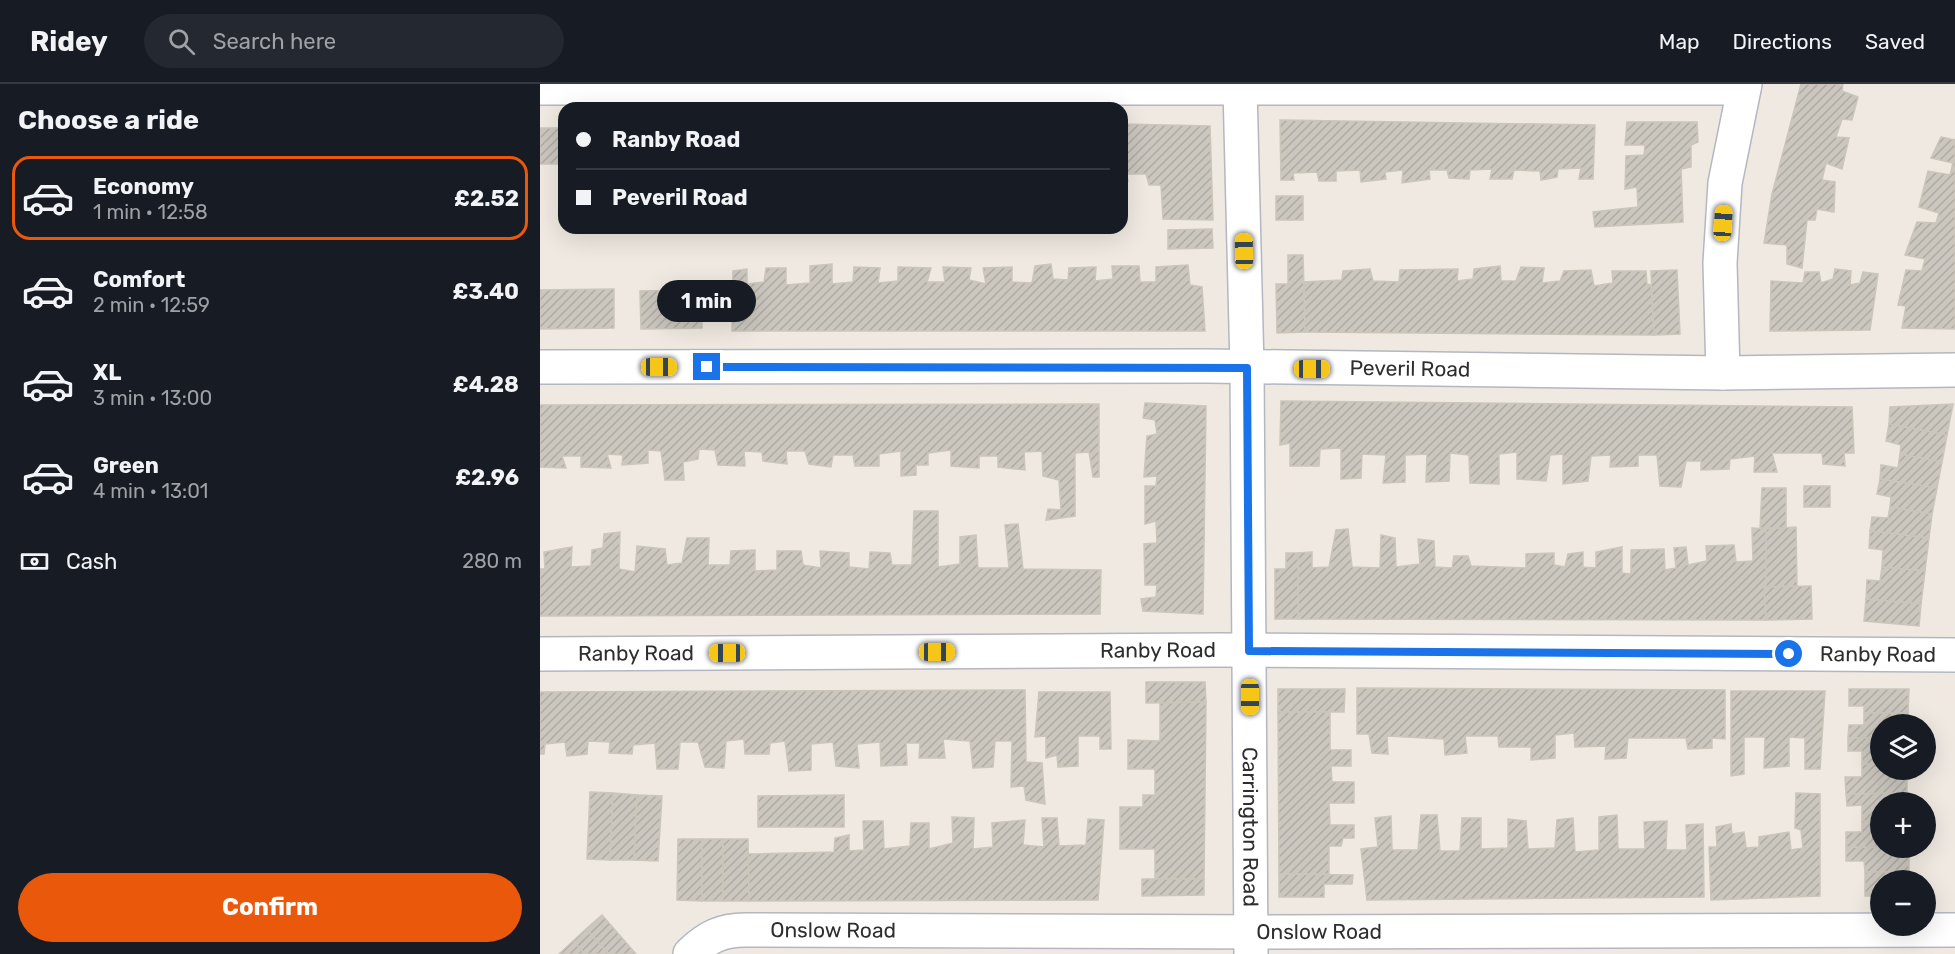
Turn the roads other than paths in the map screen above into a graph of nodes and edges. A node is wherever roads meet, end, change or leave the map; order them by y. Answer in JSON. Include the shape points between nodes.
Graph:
{"nodes":[{"id":1,"x":1744,"y":86,"type":"edge"},
{"id":2,"x":1240,"y":87,"type":"junction"},
{"id":3,"x":540,"y":88,"type":"edge"},
{"id":4,"x":540,"y":367,"type":"edge"},
{"id":5,"x":1247,"y":368,"type":"junction"},
{"id":6,"x":1955,"y":370,"type":"edge"},
{"id":7,"x":1723,"y":373,"type":"junction"},
{"id":8,"x":1249,"y":651,"type":"junction"},
{"id":9,"x":540,"y":654,"type":"edge"},
{"id":10,"x":1955,"y":655,"type":"edge"},
{"id":11,"x":1955,"y":930,"type":"edge"},
{"id":12,"x":1823,"y":942,"type":"edge"},
{"id":13,"x":1251,"y":943,"type":"edge"},
{"id":14,"x":690,"y":954,"type":"edge"}],
"edges":[{"from":1,"to":2,"type":"street"},
{"from":1,"to":7,"type":"street","via":[[1725,183],[1720,263]]},
{"from":2,"to":3,"type":"street"},
{"from":2,"to":5,"type":"street","name":"Carrington Road"},
{"from":4,"to":5,"type":"street","name":"Peveril Road"},
{"from":5,"to":7,"type":"street","name":"Peveril Road"},
{"from":5,"to":8,"type":"street","name":"Carrington Road"},
{"from":6,"to":7,"type":"street","name":"Peveril Road"},
{"from":8,"to":9,"type":"street","name":"Ranby Road"},
{"from":8,"to":10,"type":"street","name":"Ranby Road"},
{"from":8,"to":13,"type":"street","name":"Carrington Road"},
{"from":11,"to":12,"type":"street","name":"Onslow Road"},
{"from":12,"to":13,"type":"street","name":"Onslow Road"},
{"from":13,"to":14,"type":"street","name":"Onslow Road","via":[[725,930],[703,940]]}]}
